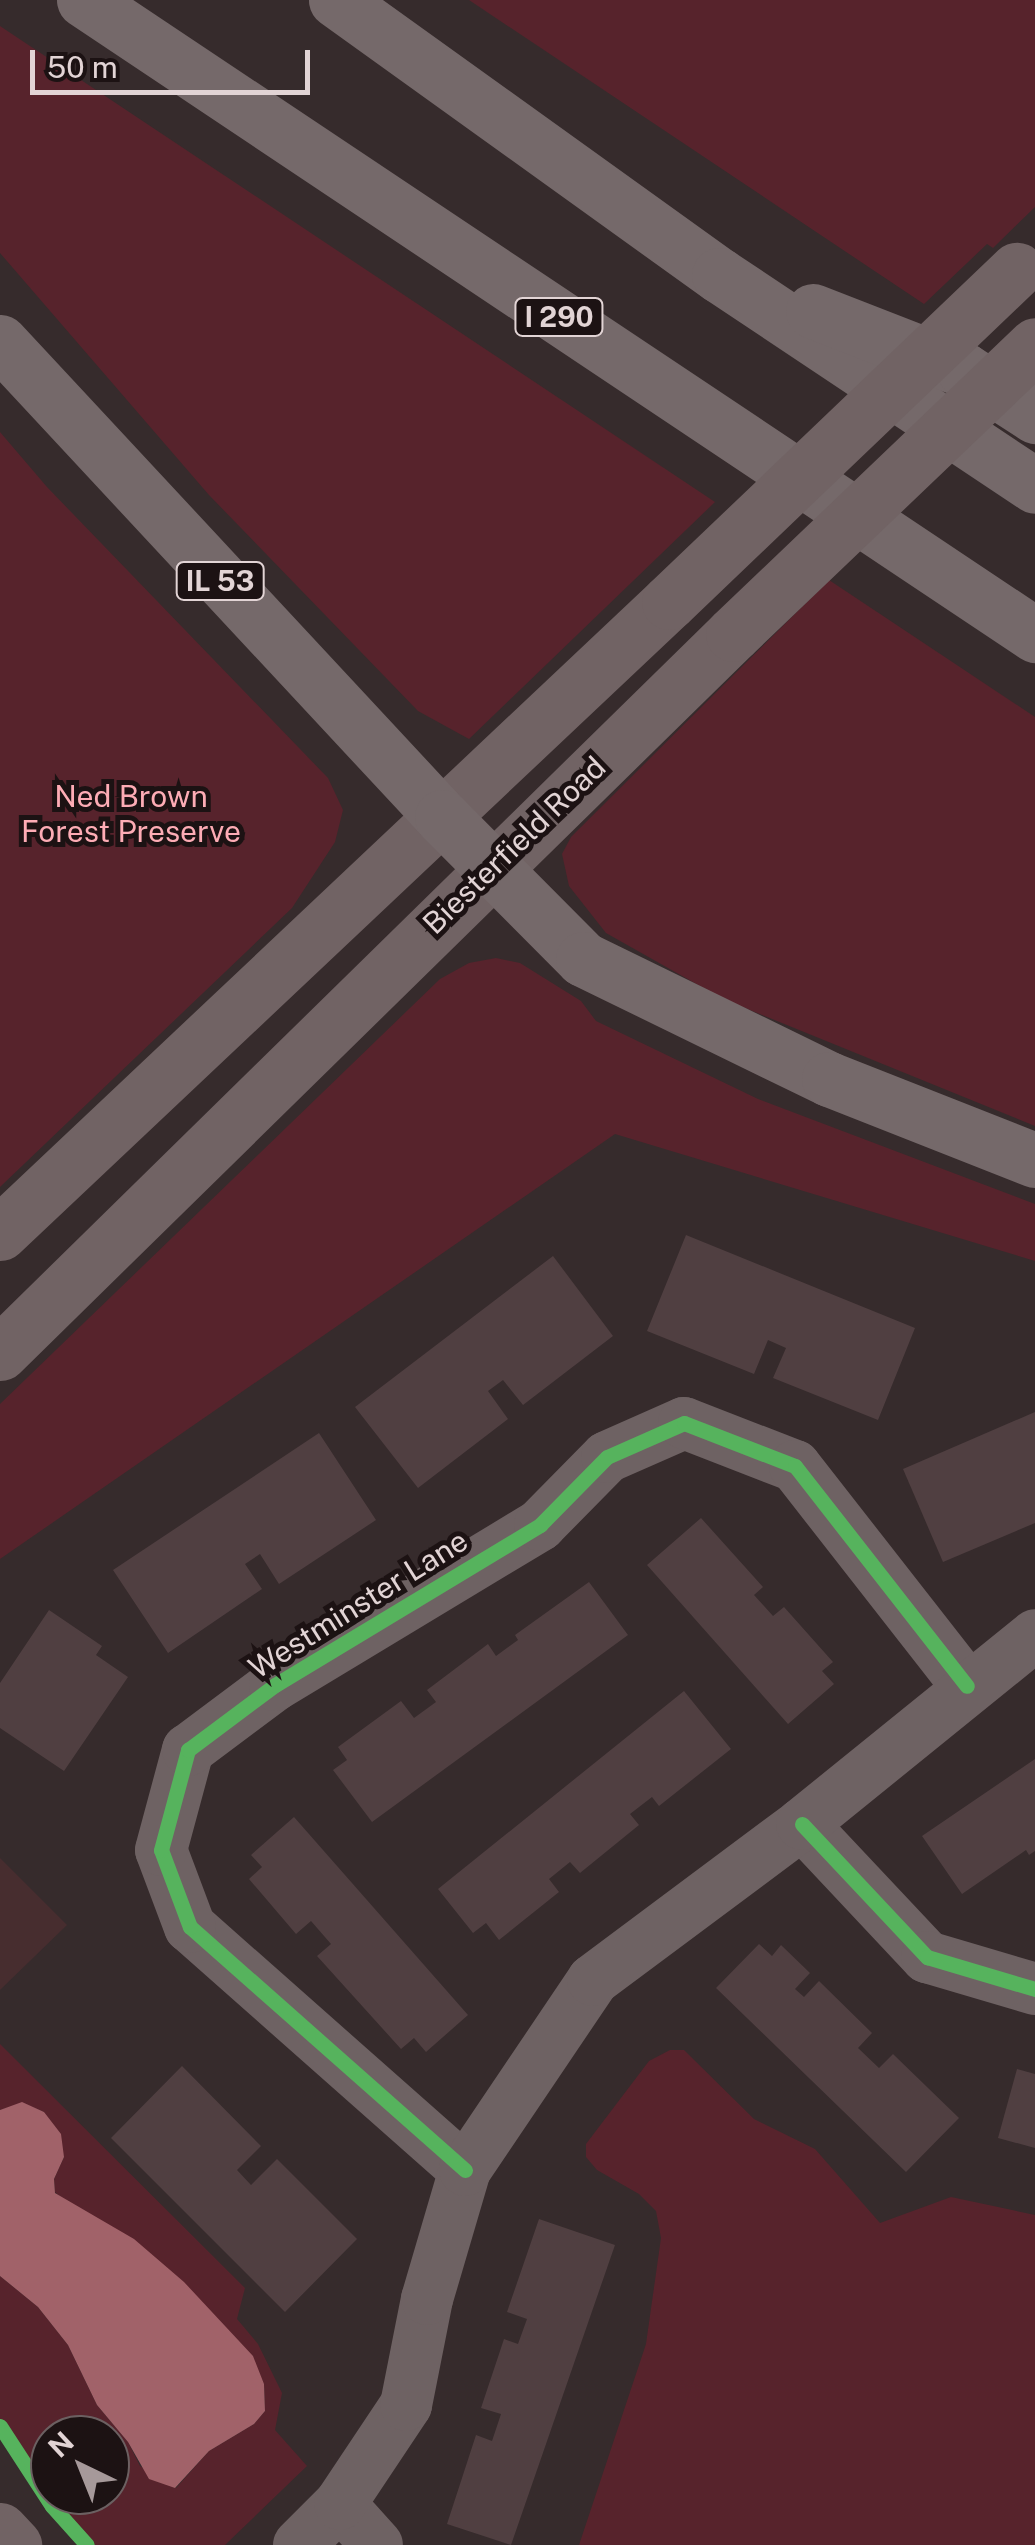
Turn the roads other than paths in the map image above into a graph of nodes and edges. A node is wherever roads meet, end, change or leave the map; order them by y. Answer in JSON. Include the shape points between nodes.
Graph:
{"nodes":[{"id":1,"x":84,"y":0,"type":"edge"},
{"id":2,"x":336,"y":0,"type":"edge"},
{"id":3,"x":1026,"y":262,"type":"edge"},
{"id":4,"x":718,"y":275,"type":"junction"},
{"id":5,"x":0,"y":342,"type":"edge"},
{"id":6,"x":1035,"y":344,"type":"edge"},
{"id":7,"x":1035,"y":416,"type":"edge"},
{"id":8,"x":1035,"y":486,"type":"edge"},
{"id":9,"x":1035,"y":635,"type":"edge"},
{"id":10,"x":442,"y":818,"type":"junction"},
{"id":11,"x":492,"y":866,"type":"junction"},
{"id":12,"x":1035,"y":1160,"type":"edge"},
{"id":13,"x":0,"y":1233,"type":"edge"},
{"id":14,"x":0,"y":1353,"type":"edge"},
{"id":15,"x":1035,"y":1635,"type":"edge"},
{"id":16,"x":968,"y":1686,"type":"junction"},
{"id":17,"x":802,"y":1824,"type":"junction"},
{"id":18,"x":1035,"y":1989,"type":"edge"},
{"id":19,"x":465,"y":2170,"type":"junction"},
{"id":20,"x":340,"y":2504,"type":"junction"},
{"id":21,"x":0,"y":2530,"type":"edge"},
{"id":22,"x":14,"y":2545,"type":"edge"},
{"id":23,"x":299,"y":2545,"type":"edge"},
{"id":24,"x":377,"y":2545,"type":"edge"}],
"edges":[{"from":1,"to":9,"type":"highway","number":"I 290"},
{"from":2,"to":4,"type":"highway"},
{"from":3,"to":10,"type":"main road","bridge":true},
{"from":4,"to":7,"type":"highway","via":[[964,370]]},
{"from":4,"to":8,"type":"highway"},
{"from":5,"to":10,"type":"highway","number":"IL 53"},
{"from":6,"to":11,"type":"main road","name":"Biesterfield Road","bridge":true},
{"from":10,"to":11,"type":"highway"},
{"from":10,"to":13,"type":"main road"},
{"from":11,"to":12,"type":"highway","via":[[582,959],[829,1079]]},
{"from":11,"to":14,"type":"main road","name":"Biesterfield Road"},
{"from":15,"to":16,"type":"street"},
{"from":16,"to":17,"type":"street"},
{"from":16,"to":19,"type":"street","name":"Westminster Lane","via":[[795,1466],[684,1422],[607,1457],[540,1525],[275,1685],[188,1750],[162,1850],[190,1927]]},
{"from":17,"to":18,"type":"street","via":[[926,1957]]},
{"from":17,"to":19,"type":"street","via":[[594,1980]]},
{"from":19,"to":20,"type":"street","via":[[427,2298],[406,2405]]},
{"from":20,"to":23,"type":"street"},
{"from":20,"to":24,"type":"street"},
{"from":21,"to":22,"type":"main road"}]}
